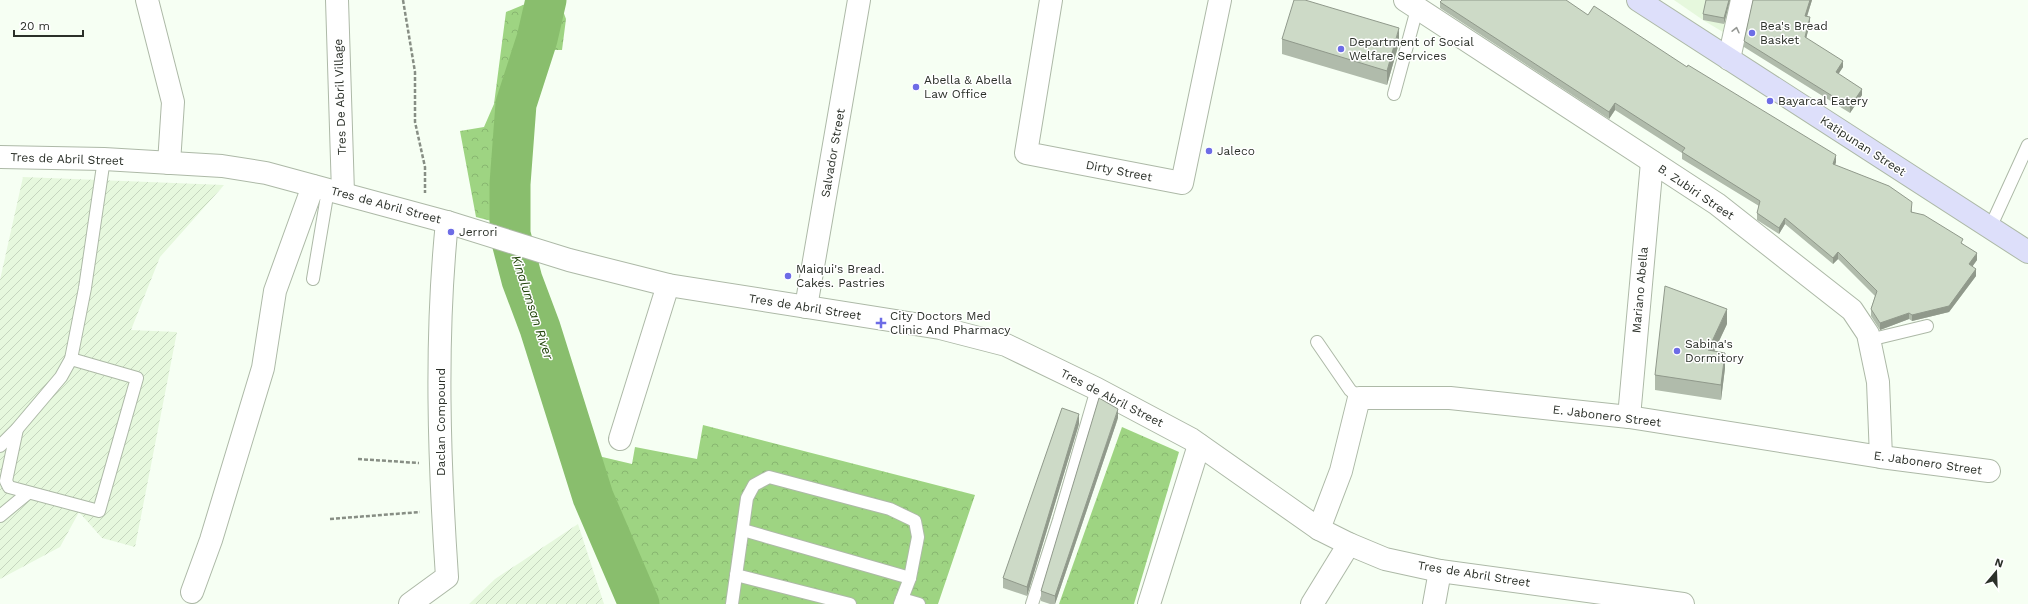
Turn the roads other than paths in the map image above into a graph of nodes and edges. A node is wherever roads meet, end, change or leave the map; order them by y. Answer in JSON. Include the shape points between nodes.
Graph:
{"nodes":[{"id":1,"x":147,"y":0,"type":"edge"},
{"id":2,"x":338,"y":0,"type":"edge"},
{"id":3,"x":859,"y":0,"type":"edge"},
{"id":4,"x":1051,"y":0,"type":"edge"},
{"id":5,"x":1220,"y":0,"type":"edge"},
{"id":6,"x":1638,"y":0,"type":"edge"},
{"id":7,"x":1742,"y":0,"type":"edge"},
{"id":8,"x":1411,"y":4,"type":"edge"},
{"id":9,"x":1729,"y":59,"type":"junction"},
{"id":10,"x":1394,"y":94,"type":"dead end"},
{"id":11,"x":2028,"y":145,"type":"edge"},
{"id":12,"x":0,"y":156,"type":"edge"},
{"id":13,"x":104,"y":159,"type":"junction"},
{"id":14,"x":1652,"y":162,"type":"junction"},
{"id":15,"x":169,"y":163,"type":"junction"},
{"id":16,"x":328,"y":190,"type":"junction"},
{"id":17,"x":446,"y":222,"type":"junction"},
{"id":18,"x":1990,"y":228,"type":"junction"},
{"id":19,"x":2028,"y":252,"type":"edge"},
{"id":20,"x":313,"y":279,"type":"dead end"},
{"id":21,"x":668,"y":284,"type":"junction"},
{"id":22,"x":806,"y":307,"type":"junction"},
{"id":23,"x":1927,"y":326,"type":"dead end"},
{"id":24,"x":1869,"y":340,"type":"junction"},
{"id":25,"x":1317,"y":342,"type":"dead end"},
{"id":26,"x":70,"y":359,"type":"junction"},
{"id":27,"x":1097,"y":389,"type":"junction"},
{"id":28,"x":1358,"y":398,"type":"junction"},
{"id":29,"x":1629,"y":417,"type":"junction"},
{"id":30,"x":17,"y":429,"type":"junction"},
{"id":31,"x":620,"y":439,"type":"dead end"},
{"id":32,"x":1198,"y":444,"type":"junction"},
{"id":33,"x":0,"y":446,"type":"edge"},
{"id":34,"x":1881,"y":457,"type":"junction"},
{"id":35,"x":1989,"y":472,"type":"dead end"},
{"id":36,"x":28,"y":492,"type":"junction"},
{"id":37,"x":0,"y":516,"type":"edge"},
{"id":38,"x":1319,"y":528,"type":"junction"},
{"id":39,"x":743,"y":530,"type":"junction"},
{"id":40,"x":1350,"y":544,"type":"junction"},
{"id":41,"x":1440,"y":571,"type":"junction"},
{"id":42,"x":736,"y":575,"type":"junction"},
{"id":43,"x":910,"y":578,"type":"junction"},
{"id":44,"x":192,"y":592,"type":"dead end"},
{"id":45,"x":901,"y":602,"type":"edge"},
{"id":46,"x":1655,"y":602,"type":"edge"},
{"id":47,"x":410,"y":604,"type":"edge"},
{"id":48,"x":732,"y":604,"type":"edge"},
{"id":49,"x":850,"y":604,"type":"edge"},
{"id":50,"x":919,"y":604,"type":"edge"},
{"id":51,"x":1032,"y":604,"type":"edge"},
{"id":52,"x":1149,"y":604,"type":"edge"},
{"id":53,"x":1312,"y":604,"type":"edge"},
{"id":54,"x":1434,"y":604,"type":"edge"},
{"id":55,"x":1683,"y":604,"type":"edge"}],
"edges":[{"from":1,"to":15,"type":"street","via":[[173,102]]},
{"from":2,"to":16,"type":"street","name":"Tres De Abril Village"},
{"from":3,"to":22,"type":"street","name":"Salvador Street"},
{"from":4,"to":5,"type":"street","name":"Dirty Street","via":[[1026,153],[1182,183]]},
{"from":6,"to":9,"type":"main road","name":"Katipunan Street"},
{"from":9,"to":7,"type":"street","one_way":true},
{"from":8,"to":10,"type":"lane"},
{"from":8,"to":14,"type":"street","name":"B. Zubiri Street"},
{"from":9,"to":18,"type":"main road","name":"Katipunan Street"},
{"from":11,"to":18,"type":"lane"},
{"from":12,"to":13,"type":"street","name":"Tres de Abril Street"},
{"from":13,"to":15,"type":"street","name":"Tres de Abril Street"},
{"from":13,"to":26,"type":"lane","via":[[85,288]]},
{"from":14,"to":24,"type":"street","name":"B. Zubiri Street","via":[[1717,204],[1852,310],[1868,334]]},
{"from":14,"to":29,"type":"street","name":"Mariano Abella"},
{"from":15,"to":16,"type":"street","name":"Tres de Abril Street","via":[[222,166]]},
{"from":16,"to":17,"type":"street","name":"Tres de Abril Street"},
{"from":16,"to":20,"type":"lane"},
{"from":16,"to":44,"type":"street","via":[[275,291],[263,368],[211,540]]},
{"from":17,"to":21,"type":"street","name":"Tres de Abril Street","via":[[569,260]]},
{"from":17,"to":47,"type":"street","name":"Daclan Compound","via":[[441,273],[440,464],[448,577]]},
{"from":18,"to":19,"type":"main road","name":"Katipunan Street"},
{"from":21,"to":22,"type":"street","name":"Tres de Abril Street"},
{"from":21,"to":31,"type":"street"},
{"from":22,"to":27,"type":"street","name":"Tres de Abril Street","via":[[940,328],[1006,345]]},
{"from":23,"to":24,"type":"lane"},
{"from":24,"to":34,"type":"street","name":"B. Zubiri Street","via":[[1878,382]]},
{"from":25,"to":28,"type":"lane"},
{"from":26,"to":30,"type":"lane","via":[[61,377]]},
{"from":26,"to":36,"type":"lane","via":[[137,378],[99,512]]},
{"from":27,"to":32,"type":"street","name":"Tres de Abril Street"},
{"from":27,"to":51,"type":"lane"},
{"from":28,"to":29,"type":"street","name":"E. Jabonero Street","via":[[1450,398]]},
{"from":28,"to":38,"type":"street","via":[[1341,471]]},
{"from":29,"to":34,"type":"street","name":"E. Jabonero Street"},
{"from":30,"to":33,"type":"lane"},
{"from":30,"to":36,"type":"lane","via":[[6,481],[9,487]]},
{"from":32,"to":38,"type":"street","name":"Tres de Abril Street"},
{"from":32,"to":52,"type":"street"},
{"from":34,"to":35,"type":"street","name":"E. Jabonero Street"},
{"from":36,"to":37,"type":"lane"},
{"from":38,"to":40,"type":"street","name":"Tres de Abril Street"},
{"from":39,"to":42,"type":"lane"},
{"from":39,"to":43,"type":"lane"},
{"from":39,"to":43,"type":"lane","via":[[747,498],[754,485],[770,477],[890,509],[914,521],[918,537]]},
{"from":40,"to":41,"type":"street","name":"Tres de Abril Street","via":[[1385,558]]},
{"from":40,"to":53,"type":"street"},
{"from":41,"to":46,"type":"street","name":"Tres de Abril Street"},
{"from":41,"to":54,"type":"street"},
{"from":42,"to":48,"type":"lane"},
{"from":42,"to":49,"type":"lane"},
{"from":43,"to":45,"type":"lane"},
{"from":45,"to":50,"type":"lane"},
{"from":46,"to":55,"type":"street","name":"Tres de Abril Street"}]}
